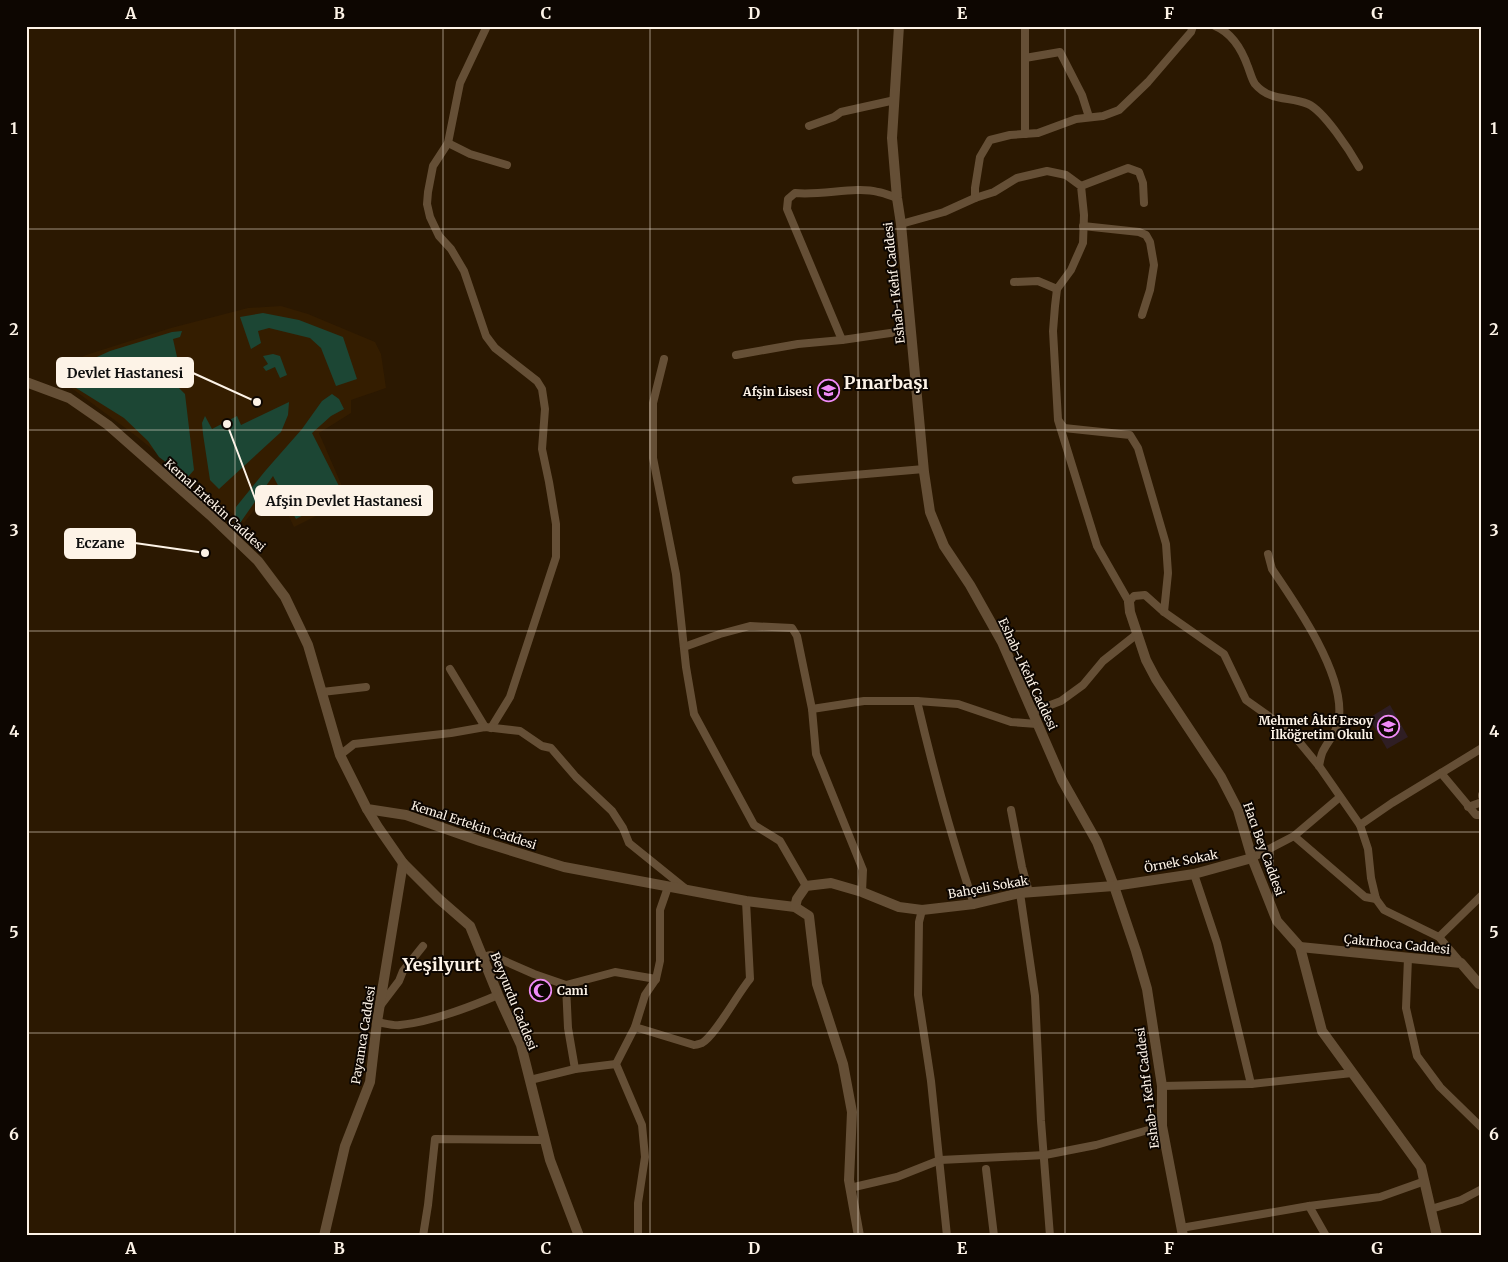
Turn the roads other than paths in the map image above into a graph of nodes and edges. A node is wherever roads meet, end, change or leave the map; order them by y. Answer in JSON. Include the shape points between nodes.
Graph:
{"nodes":[{"id":1,"x":487,"y":26,"type":"edge"},
{"id":2,"x":900,"y":26,"type":"edge"},
{"id":3,"x":1193,"y":26,"type":"edge"},
{"id":4,"x":1214,"y":26,"type":"edge"},
{"id":5,"x":1025,"y":27,"type":"edge"},
{"id":6,"x":1025,"y":58,"type":"junction"},
{"id":7,"x":895,"y":100,"type":"junction"},
{"id":8,"x":1089,"y":117,"type":"junction"},
{"id":9,"x":809,"y":126,"type":"dead end"},
{"id":10,"x":1025,"y":134,"type":"junction"},
{"id":11,"x":448,"y":143,"type":"junction"},
{"id":12,"x":507,"y":165,"type":"dead end"},
{"id":13,"x":1359,"y":166,"type":"dead end"},
{"id":14,"x":1081,"y":186,"type":"junction"},
{"id":15,"x":897,"y":198,"type":"junction"},
{"id":16,"x":975,"y":198,"type":"junction"},
{"id":17,"x":1144,"y":203,"type":"dead end"},
{"id":18,"x":901,"y":224,"type":"junction"},
{"id":19,"x":1084,"y":226,"type":"junction"},
{"id":20,"x":1014,"y":282,"type":"dead end"},
{"id":21,"x":1057,"y":289,"type":"junction"},
{"id":22,"x":1142,"y":315,"type":"dead end"},
{"id":23,"x":911,"y":330,"type":"junction"},
{"id":24,"x":842,"y":340,"type":"junction"},
{"id":25,"x":736,"y":355,"type":"dead end"},
{"id":26,"x":664,"y":359,"type":"dead end"},
{"id":27,"x":26,"y":382,"type":"edge"},
{"id":28,"x":1058,"y":420,"type":"junction"},
{"id":29,"x":924,"y":469,"type":"junction"},
{"id":30,"x":796,"y":480,"type":"dead end"},
{"id":31,"x":1268,"y":554,"type":"dead end"},
{"id":32,"x":1129,"y":602,"type":"junction"},
{"id":33,"x":1164,"y":612,"type":"junction"},
{"id":34,"x":1137,"y":634,"type":"junction"},
{"id":35,"x":684,"y":647,"type":"junction"},
{"id":36,"x":450,"y":669,"type":"dead end"},
{"id":37,"x":366,"y":687,"type":"dead end"},
{"id":38,"x":322,"y":692,"type":"junction"},
{"id":39,"x":918,"y":700,"type":"junction"},
{"id":40,"x":812,"y":709,"type":"junction"},
{"id":41,"x":1032,"y":712,"type":"junction"},
{"id":42,"x":1037,"y":724,"type":"junction"},
{"id":43,"x":488,"y":728,"type":"junction"},
{"id":44,"x":1482,"y":748,"type":"edge"},
{"id":45,"x":340,"y":755,"type":"junction"},
{"id":46,"x":1320,"y":766,"type":"junction"},
{"id":47,"x":1440,"y":773,"type":"junction"},
{"id":48,"x":1340,"y":797,"type":"junction"},
{"id":49,"x":1482,"y":802,"type":"edge"},
{"id":50,"x":1468,"y":807,"type":"junction"},
{"id":51,"x":367,"y":809,"type":"junction"},
{"id":52,"x":1011,"y":810,"type":"dead end"},
{"id":53,"x":1482,"y":815,"type":"edge"},
{"id":54,"x":1360,"y":825,"type":"junction"},
{"id":55,"x":1294,"y":836,"type":"junction"},
{"id":56,"x":1252,"y":858,"type":"junction"},
{"id":57,"x":403,"y":863,"type":"junction"},
{"id":58,"x":1194,"y":874,"type":"junction"},
{"id":59,"x":806,"y":886,"type":"junction"},
{"id":60,"x":1114,"y":886,"type":"junction"},
{"id":61,"x":668,"y":887,"type":"junction"},
{"id":62,"x":687,"y":890,"type":"junction"},
{"id":63,"x":862,"y":892,"type":"junction"},
{"id":64,"x":1025,"y":892,"type":"junction"},
{"id":65,"x":1482,"y":895,"type":"edge"},
{"id":66,"x":1376,"y":899,"type":"junction"},
{"id":67,"x":746,"y":901,"type":"junction"},
{"id":68,"x":974,"y":904,"type":"junction"},
{"id":69,"x":795,"y":907,"type":"junction"},
{"id":70,"x":922,"y":910,"type":"junction"},
{"id":71,"x":1439,"y":936,"type":"junction"},
{"id":72,"x":423,"y":946,"type":"dead end"},
{"id":73,"x":1300,"y":947,"type":"junction"},
{"id":74,"x":483,"y":957,"type":"junction"},
{"id":75,"x":1408,"y":958,"type":"junction"},
{"id":76,"x":1460,"y":963,"type":"junction"},
{"id":77,"x":656,"y":980,"type":"junction"},
{"id":78,"x":566,"y":985,"type":"junction"},
{"id":79,"x":1481,"y":985,"type":"edge"},
{"id":80,"x":498,"y":995,"type":"junction"},
{"id":81,"x":379,"y":1007,"type":"junction"},
{"id":82,"x":377,"y":1022,"type":"junction"},
{"id":83,"x":636,"y":1027,"type":"junction"},
{"id":84,"x":616,"y":1064,"type":"junction"},
{"id":85,"x":575,"y":1069,"type":"junction"},
{"id":86,"x":1352,"y":1072,"type":"junction"},
{"id":87,"x":530,"y":1080,"type":"junction"},
{"id":88,"x":1251,"y":1084,"type":"junction"},
{"id":89,"x":1162,"y":1086,"type":"junction"},
{"id":90,"x":1162,"y":1126,"type":"junction"},
{"id":91,"x":1482,"y":1128,"type":"edge"},
{"id":92,"x":545,"y":1140,"type":"junction"},
{"id":93,"x":1044,"y":1155,"type":"junction"},
{"id":94,"x":940,"y":1160,"type":"junction"},
{"id":95,"x":986,"y":1169,"type":"dead end"},
{"id":96,"x":1425,"y":1181,"type":"junction"},
{"id":97,"x":850,"y":1188,"type":"junction"},
{"id":98,"x":1482,"y":1189,"type":"edge"},
{"id":99,"x":1308,"y":1206,"type":"junction"},
{"id":100,"x":1431,"y":1209,"type":"junction"},
{"id":101,"x":1182,"y":1232,"type":"edge"},
{"id":102,"x":324,"y":1236,"type":"edge"},
{"id":103,"x":423,"y":1236,"type":"edge"},
{"id":104,"x":579,"y":1236,"type":"edge"},
{"id":105,"x":638,"y":1236,"type":"edge"},
{"id":106,"x":858,"y":1236,"type":"edge"},
{"id":107,"x":947,"y":1236,"type":"edge"},
{"id":108,"x":994,"y":1236,"type":"edge"},
{"id":109,"x":1050,"y":1236,"type":"edge"},
{"id":110,"x":1326,"y":1236,"type":"edge"},
{"id":111,"x":1437,"y":1236,"type":"edge"}],
"edges":[{"from":1,"to":11,"type":"street","via":[[460,83]]},
{"from":2,"to":7,"type":"street","name":"Eshab-ı Kehf Caddesi"},
{"from":3,"to":8,"type":"street","via":[[1148,82],[1119,110]]},
{"from":4,"to":13,"type":"street","via":[[1234,40],[1254,83],[1266,94],[1310,105],[1333,128]]},
{"from":5,"to":6,"type":"street"},
{"from":6,"to":8,"type":"street","via":[[1060,52],[1082,95]]},
{"from":6,"to":10,"type":"street"},
{"from":7,"to":9,"type":"street","via":[[841,112]]},
{"from":7,"to":15,"type":"street","name":"Eshab-ı Kehf Caddesi","via":[[892,138]]},
{"from":8,"to":10,"type":"street"},
{"from":10,"to":16,"type":"street","via":[[990,140],[980,157]]},
{"from":11,"to":12,"type":"street","via":[[470,154]]},
{"from":11,"to":43,"type":"street","via":[[433,166],[427,204],[430,217],[439,236],[464,271],[486,336],[495,348],[537,381],[542,389],[545,409],[542,448],[556,524],[556,557],[510,697]]},
{"from":14,"to":16,"type":"street","via":[[1066,175],[1046,171],[1018,178],[994,192]]},
{"from":14,"to":17,"type":"street","via":[[1128,168],[1140,172],[1144,183]]},
{"from":14,"to":19,"type":"street"},
{"from":15,"to":18,"type":"street","name":"Eshab-ı Kehf Caddesi"},
{"from":15,"to":24,"type":"street","via":[[877,191],[853,191],[796,193],[788,199],[787,209]]},
{"from":16,"to":18,"type":"street","via":[[944,212]]},
{"from":18,"to":23,"type":"street","name":"Eshab-ı Kehf Caddesi"},
{"from":19,"to":21,"type":"street","via":[[1083,243],[1071,270]]},
{"from":19,"to":22,"type":"street","via":[[1146,235],[1154,265]]},
{"from":20,"to":21,"type":"street","via":[[1038,281]]},
{"from":21,"to":28,"type":"street","via":[[1053,331]]},
{"from":23,"to":24,"type":"street"},
{"from":23,"to":29,"type":"street","name":"Eshab-ı Kehf Caddesi"},
{"from":24,"to":25,"type":"street"},
{"from":26,"to":35,"type":"street","via":[[653,403],[653,458],[676,574]]},
{"from":27,"to":38,"type":"street","name":"Kemal Ertekin Caddesi","via":[[69,398],[108,425],[258,561],[285,597],[308,645]]},
{"from":28,"to":32,"type":"street","via":[[1097,546]]},
{"from":28,"to":33,"type":"street","via":[[1064,428],[1130,435],[1138,448],[1166,544],[1168,573]]},
{"from":29,"to":30,"type":"street"},
{"from":29,"to":41,"type":"street","name":"Eshab-ı Kehf Caddesi","via":[[930,512],[944,546],[1002,642]]},
{"from":31,"to":46,"type":"street","via":[[1272,569],[1316,641],[1333,677],[1339,715],[1335,735],[1322,752]]},
{"from":32,"to":33,"type":"street","via":[[1134,596],[1145,595]]},
{"from":32,"to":34,"type":"street","name":"Hacı Bey Caddesi"},
{"from":33,"to":46,"type":"street","via":[[1224,654],[1246,700],[1291,732]]},
{"from":34,"to":41,"type":"street","via":[[1103,661],[1083,685],[1061,700]]},
{"from":34,"to":56,"type":"street","name":"Hacı Bey Caddesi","via":[[1156,679],[1221,777],[1238,810]]},
{"from":35,"to":40,"type":"street","via":[[750,626],[792,628],[797,636]]},
{"from":35,"to":59,"type":"street","via":[[694,714],[754,824],[780,841]]},
{"from":36,"to":43,"type":"street"},
{"from":37,"to":38,"type":"street"},
{"from":38,"to":45,"type":"street","name":"Kemal Ertekin Caddesi"},
{"from":39,"to":40,"type":"street","via":[[864,701]]},
{"from":39,"to":42,"type":"street","via":[[958,704],[1010,722]]},
{"from":39,"to":68,"type":"street","via":[[933,768]]},
{"from":40,"to":63,"type":"street","via":[[816,754],[863,870]]},
{"from":41,"to":42,"type":"street","name":"Eshab-ı Kehf Caddesi"},
{"from":42,"to":60,"type":"street","name":"Eshab-ı Kehf Caddesi","via":[[1062,780],[1097,842]]},
{"from":43,"to":45,"type":"street","via":[[354,744]]},
{"from":43,"to":62,"type":"street","via":[[520,731],[542,746],[551,748],[612,811],[629,843]]},
{"from":44,"to":47,"type":"street"},
{"from":45,"to":51,"type":"street","name":"Kemal Ertekin Caddesi"},
{"from":46,"to":48,"type":"street"},
{"from":47,"to":50,"type":"street"},
{"from":47,"to":54,"type":"street"},
{"from":48,"to":54,"type":"street"},
{"from":48,"to":55,"type":"street"},
{"from":49,"to":50,"type":"street"},
{"from":50,"to":53,"type":"street","via":[[1476,815]]},
{"from":51,"to":57,"type":"street","name":"Beyyurdu Caddesi"},
{"from":51,"to":61,"type":"street","name":"Kemal Ertekin Caddesi","via":[[406,815],[564,868]]},
{"from":52,"to":64,"type":"street"},
{"from":54,"to":66,"type":"street","via":[[1368,849]]},
{"from":55,"to":56,"type":"street"},
{"from":55,"to":66,"type":"street","via":[[1365,897]]},
{"from":56,"to":58,"type":"street","name":"Örnek Sokak"},
{"from":56,"to":73,"type":"street","name":"Hacı Bey Caddesi","via":[[1277,920]]},
{"from":57,"to":74,"type":"street","name":"Beyyurdu Caddesi","via":[[470,926]]},
{"from":57,"to":81,"type":"street","name":"Payamca Caddesi"},
{"from":58,"to":60,"type":"street","name":"Örnek Sokak"},
{"from":58,"to":88,"type":"street","via":[[1217,943]]},
{"from":59,"to":63,"type":"street","name":"Bahçeli Sokak","via":[[831,883]]},
{"from":59,"to":69,"type":"street"},
{"from":60,"to":64,"type":"street","name":"Bahçeli Sokak"},
{"from":60,"to":89,"type":"street","name":"Eshab-ı Kehf Caddesi","via":[[1147,989]]},
{"from":61,"to":62,"type":"street","name":"Kemal Ertekin Caddesi"},
{"from":61,"to":77,"type":"street","via":[[660,910],[660,962]]},
{"from":62,"to":67,"type":"street","name":"Kemal Ertekin Caddesi"},
{"from":63,"to":70,"type":"street","name":"Bahçeli Sokak","via":[[899,906]]},
{"from":64,"to":68,"type":"street","name":"Bahçeli Sokak"},
{"from":64,"to":93,"type":"street"},
{"from":65,"to":71,"type":"street"},
{"from":66,"to":71,"type":"street","via":[[1384,910]]},
{"from":67,"to":69,"type":"street","name":"Kemal Ertekin Caddesi"},
{"from":67,"to":83,"type":"street","via":[[750,979],[703,1043],[694,1045]]},
{"from":68,"to":70,"type":"street","name":"Bahçeli Sokak"},
{"from":69,"to":97,"type":"street","via":[[809,916],[817,984],[843,1064],[852,1112]]},
{"from":70,"to":94,"type":"street","via":[[918,995]]},
{"from":71,"to":76,"type":"street"},
{"from":72,"to":81,"type":"street"},
{"from":73,"to":75,"type":"street","name":"Çakırhoca Caddesi"},
{"from":73,"to":86,"type":"street","name":"Hacı Bey Caddesi","via":[[1322,1031]]},
{"from":74,"to":78,"type":"street","via":[[491,955]]},
{"from":74,"to":80,"type":"street","name":"Beyyurdu Caddesi"},
{"from":75,"to":76,"type":"street","name":"Çakırhoca Caddesi"},
{"from":75,"to":91,"type":"street","via":[[1406,1008],[1417,1056],[1440,1087]]},
{"from":76,"to":79,"type":"street","name":"Çakırhoca Caddesi"},
{"from":77,"to":78,"type":"street","via":[[615,972]]},
{"from":77,"to":83,"type":"street","via":[[645,995]]},
{"from":78,"to":85,"type":"street","via":[[568,1028]]},
{"from":80,"to":82,"type":"street","via":[[470,1007],[398,1026]]},
{"from":80,"to":87,"type":"street","name":"Beyyurdu Caddesi","via":[[521,1045]]},
{"from":81,"to":82,"type":"street","name":"Payamca Caddesi"},
{"from":82,"to":102,"type":"street","name":"Payamca Caddesi","via":[[370,1082],[345,1146]]},
{"from":83,"to":84,"type":"street"},
{"from":84,"to":85,"type":"street"},
{"from":84,"to":105,"type":"street","via":[[642,1125],[644,1157]]},
{"from":85,"to":87,"type":"street"},
{"from":86,"to":88,"type":"street"},
{"from":86,"to":96,"type":"street","name":"Hacı Bey Caddesi","via":[[1422,1167]]},
{"from":87,"to":92,"type":"street","name":"Beyyurdu Caddesi"},
{"from":88,"to":89,"type":"street"},
{"from":89,"to":90,"type":"street","name":"Eshab-ı Kehf Caddesi"},
{"from":90,"to":93,"type":"street","via":[[1096,1145]]},
{"from":90,"to":101,"type":"street","name":"Eshab-ı Kehf Caddesi"},
{"from":92,"to":103,"type":"street","via":[[434,1139]]},
{"from":92,"to":104,"type":"street","name":"Beyyurdu Caddesi"},
{"from":93,"to":94,"type":"street"},
{"from":93,"to":109,"type":"street"},
{"from":94,"to":97,"type":"street","via":[[897,1178]]},
{"from":94,"to":107,"type":"street"},
{"from":95,"to":108,"type":"street"},
{"from":96,"to":99,"type":"street","via":[[1380,1197]]},
{"from":96,"to":100,"type":"street","name":"Hacı Bey Caddesi"},
{"from":97,"to":106,"type":"street"},
{"from":98,"to":100,"type":"street","via":[[1461,1200]]},
{"from":99,"to":101,"type":"street"},
{"from":99,"to":110,"type":"street"},
{"from":100,"to":111,"type":"street","name":"Hacı Bey Caddesi"}]}
